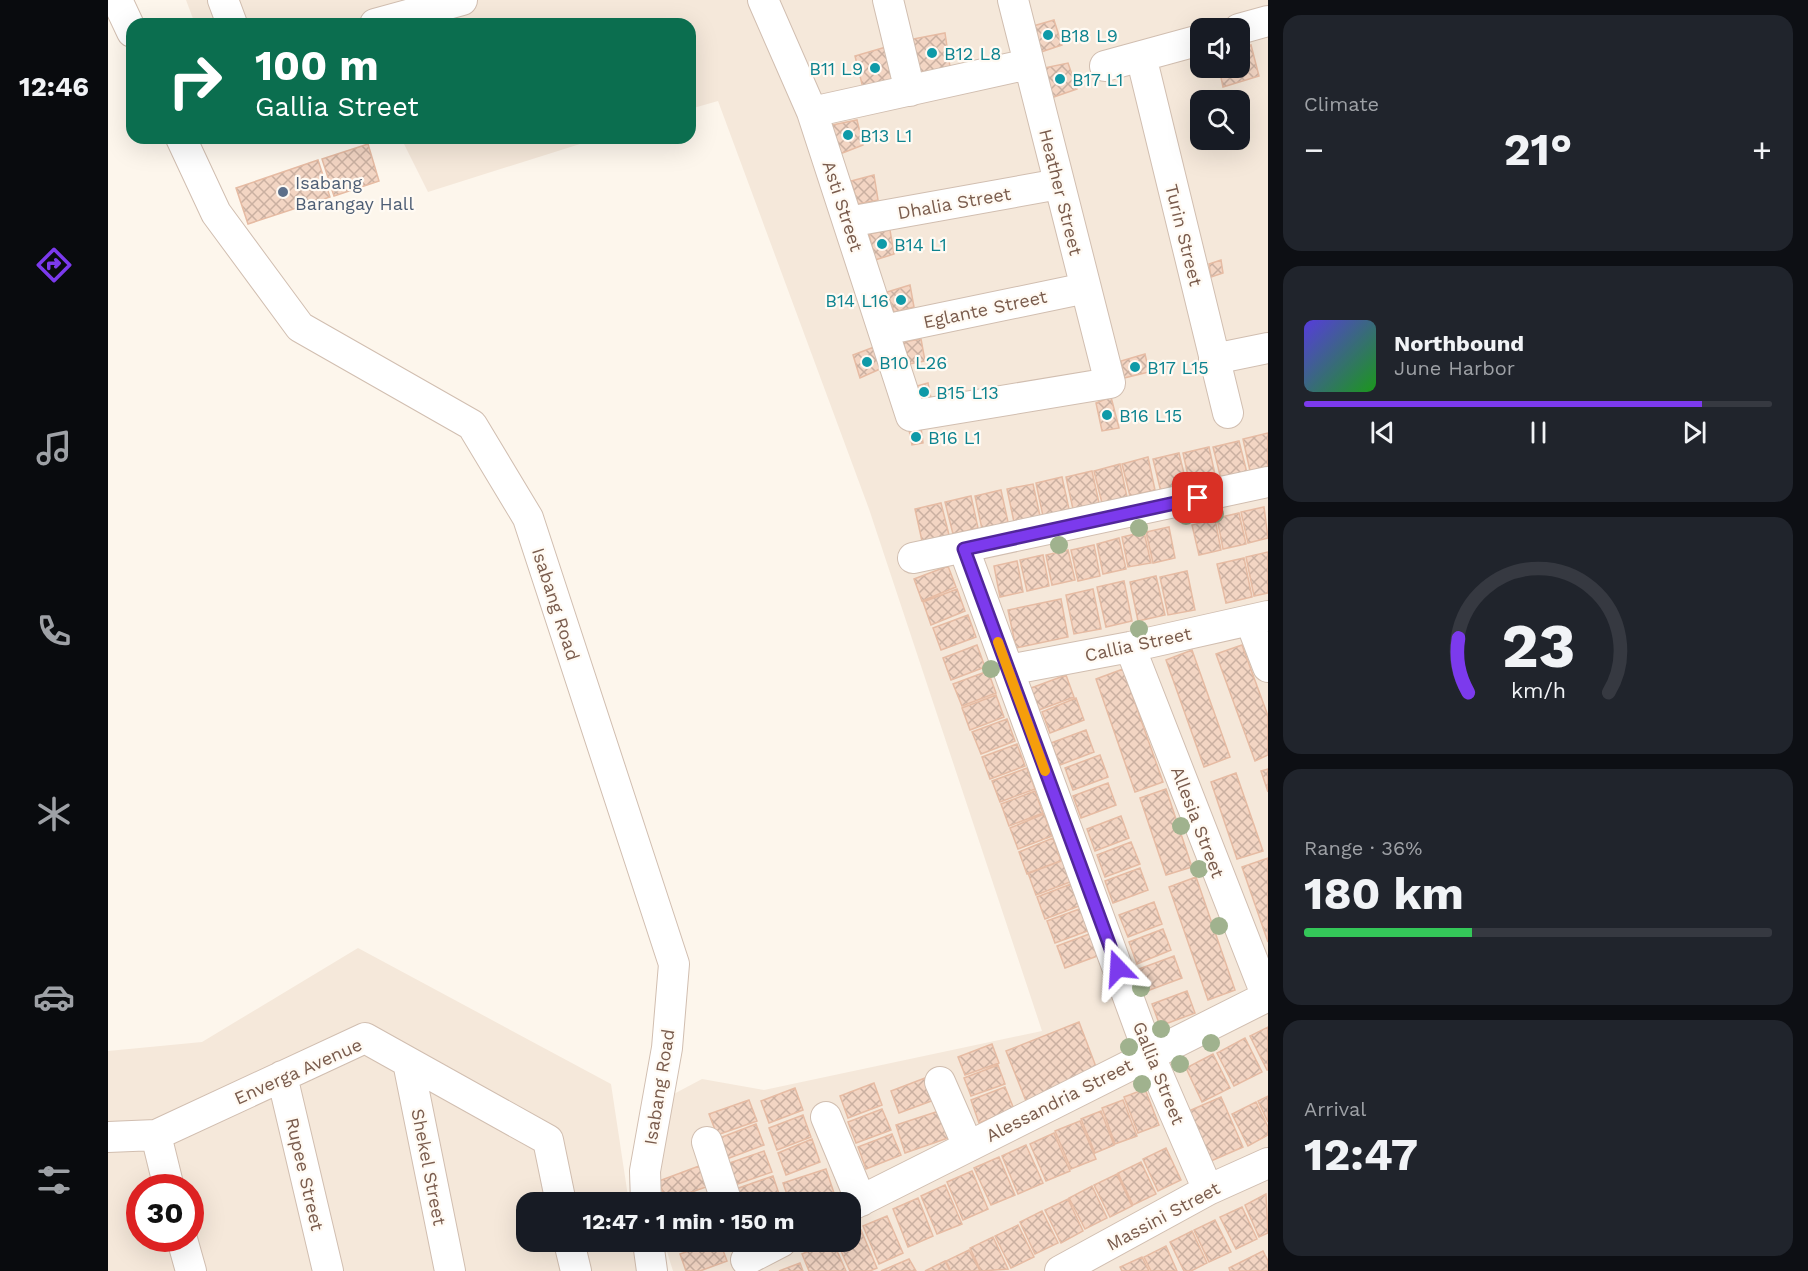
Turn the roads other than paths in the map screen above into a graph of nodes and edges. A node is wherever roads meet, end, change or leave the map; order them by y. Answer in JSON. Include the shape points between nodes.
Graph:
{"nodes":[{"id":1,"x":117,"y":0,"type":"edge"},
{"id":2,"x":223,"y":0,"type":"edge"},
{"id":3,"x":462,"y":0,"type":"edge"},
{"id":4,"x":763,"y":0,"type":"edge"},
{"id":5,"x":888,"y":0,"type":"edge"},
{"id":6,"x":1013,"y":0,"type":"edge"},
{"id":7,"x":230,"y":18,"type":"edge"},
{"id":8,"x":397,"y":18,"type":"edge"},
{"id":9,"x":126,"y":20,"type":"edge"},
{"id":10,"x":1190,"y":43,"type":"edge"},
{"id":11,"x":1141,"y":56,"type":"junction"},
{"id":12,"x":1029,"y":64,"type":"junction"},
{"id":13,"x":1105,"y":66,"type":"dead end"},
{"id":14,"x":910,"y":91,"type":"junction"},
{"id":15,"x":812,"y":112,"type":"junction"},
{"id":16,"x":184,"y":144,"type":"edge"},
{"id":17,"x":1059,"y":184,"type":"junction"},
{"id":18,"x":848,"y":222,"type":"junction"},
{"id":19,"x":1086,"y":288,"type":"junction"},
{"id":20,"x":884,"y":330,"type":"junction"},
{"id":21,"x":1268,"y":348,"type":"edge"},
{"id":22,"x":1214,"y":359,"type":"junction"},
{"id":23,"x":1228,"y":413,"type":"dead end"},
{"id":24,"x":911,"y":416,"type":"joint"},
{"id":25,"x":1268,"y":482,"type":"edge"},
{"id":26,"x":964,"y":549,"type":"junction"},
{"id":27,"x":913,"y":558,"type":"dead end"},
{"id":28,"x":1259,"y":618,"type":"edge"},
{"id":29,"x":1130,"y":647,"type":"junction"},
{"id":30,"x":1268,"y":667,"type":"edge"},
{"id":31,"x":1008,"y":670,"type":"junction"},
{"id":32,"x":1267,"y":996,"type":"edge"},
{"id":33,"x":1149,"y":1054,"type":"junction"},
{"id":34,"x":408,"y":1062,"type":"junction"},
{"id":35,"x":282,"y":1076,"type":"junction"},
{"id":36,"x":940,"y":1082,"type":"dead end"},
{"id":37,"x":826,"y":1117,"type":"dead end"},
{"id":38,"x":156,"y":1135,"type":"junction"},
{"id":39,"x":108,"y":1137,"type":"edge"},
{"id":40,"x":707,"y":1142,"type":"dead end"},
{"id":41,"x":968,"y":1146,"type":"junction"},
{"id":42,"x":1268,"y":1163,"type":"edge"},
{"id":43,"x":166,"y":1174,"type":"edge"},
{"id":44,"x":1208,"y":1190,"type":"junction"},
{"id":45,"x":559,"y":1192,"type":"edge"},
{"id":46,"x":646,"y":1192,"type":"edge"},
{"id":47,"x":723,"y":1192,"type":"edge"},
{"id":48,"x":852,"y":1192,"type":"edge"},
{"id":49,"x":861,"y":1200,"type":"edge"},
{"id":50,"x":186,"y":1252,"type":"edge"},
{"id":51,"x":571,"y":1252,"type":"edge"},
{"id":52,"x":191,"y":1271,"type":"edge"},
{"id":53,"x":327,"y":1271,"type":"edge"},
{"id":54,"x":450,"y":1271,"type":"edge"},
{"id":55,"x":576,"y":1271,"type":"edge"},
{"id":56,"x":1060,"y":1271,"type":"edge"}],
"edges":[{"from":1,"to":9,"type":"street"},
{"from":2,"to":7,"type":"street"},
{"from":3,"to":8,"type":"street"},
{"from":4,"to":15,"type":"street","name":"Asti Street"},
{"from":5,"to":14,"type":"street"},
{"from":6,"to":12,"type":"street","name":"Heather Street"},
{"from":10,"to":11,"type":"street"},
{"from":11,"to":13,"type":"street"},
{"from":11,"to":22,"type":"street","name":"Turin Street"},
{"from":12,"to":14,"type":"street"},
{"from":12,"to":17,"type":"street","name":"Heather Street"},
{"from":14,"to":15,"type":"street"},
{"from":15,"to":18,"type":"street","name":"Asti Street"},
{"from":16,"to":46,"type":"street","name":"Isabang Road","via":[[216,213],[300,327],[472,425],[528,518],[674,964],[668,1048],[645,1171]]},
{"from":17,"to":18,"type":"street","name":"Dhalia Street"},
{"from":17,"to":19,"type":"street","name":"Heather Street"},
{"from":18,"to":20,"type":"street","name":"Asti Street"},
{"from":19,"to":20,"type":"street","name":"Eglante Street"},
{"from":19,"to":24,"type":"street","name":"Heather Street","via":[[1110,383]]},
{"from":20,"to":24,"type":"street","name":"Asti Street"},
{"from":21,"to":22,"type":"street"},
{"from":22,"to":23,"type":"street","name":"Turin Street"},
{"from":25,"to":26,"type":"street"},
{"from":26,"to":27,"type":"street"},
{"from":26,"to":31,"type":"street","name":"Gallia Street"},
{"from":28,"to":29,"type":"street","name":"Callia Street"},
{"from":28,"to":30,"type":"street"},
{"from":29,"to":31,"type":"street","name":"Callia Street"},
{"from":29,"to":32,"type":"street","name":"Allesia Street"},
{"from":31,"to":33,"type":"street","name":"Gallia Street"},
{"from":32,"to":33,"type":"street","name":"Alessandria Street"},
{"from":33,"to":41,"type":"street","name":"Alessandria Street"},
{"from":33,"to":44,"type":"street","name":"Gallia Street"},
{"from":34,"to":35,"type":"street","name":"Enverga Avenue","via":[[365,1038]]},
{"from":34,"to":45,"type":"street","name":"Enverga Avenue","via":[[548,1140]]},
{"from":34,"to":54,"type":"street","name":"Shekel Street"},
{"from":35,"to":38,"type":"street","name":"Enverga Avenue"},
{"from":35,"to":53,"type":"street","name":"Rupee Street"},
{"from":36,"to":41,"type":"street"},
{"from":37,"to":48,"type":"street"},
{"from":38,"to":39,"type":"street","name":"Enverga Avenue"},
{"from":38,"to":43,"type":"street"},
{"from":40,"to":47,"type":"street"},
{"from":41,"to":49,"type":"street","name":"Alessandria Street"},
{"from":42,"to":44,"type":"street","name":"Massini Street"},
{"from":44,"to":56,"type":"street","name":"Massini Street"},
{"from":50,"to":52,"type":"street"},
{"from":51,"to":55,"type":"street"}]}
